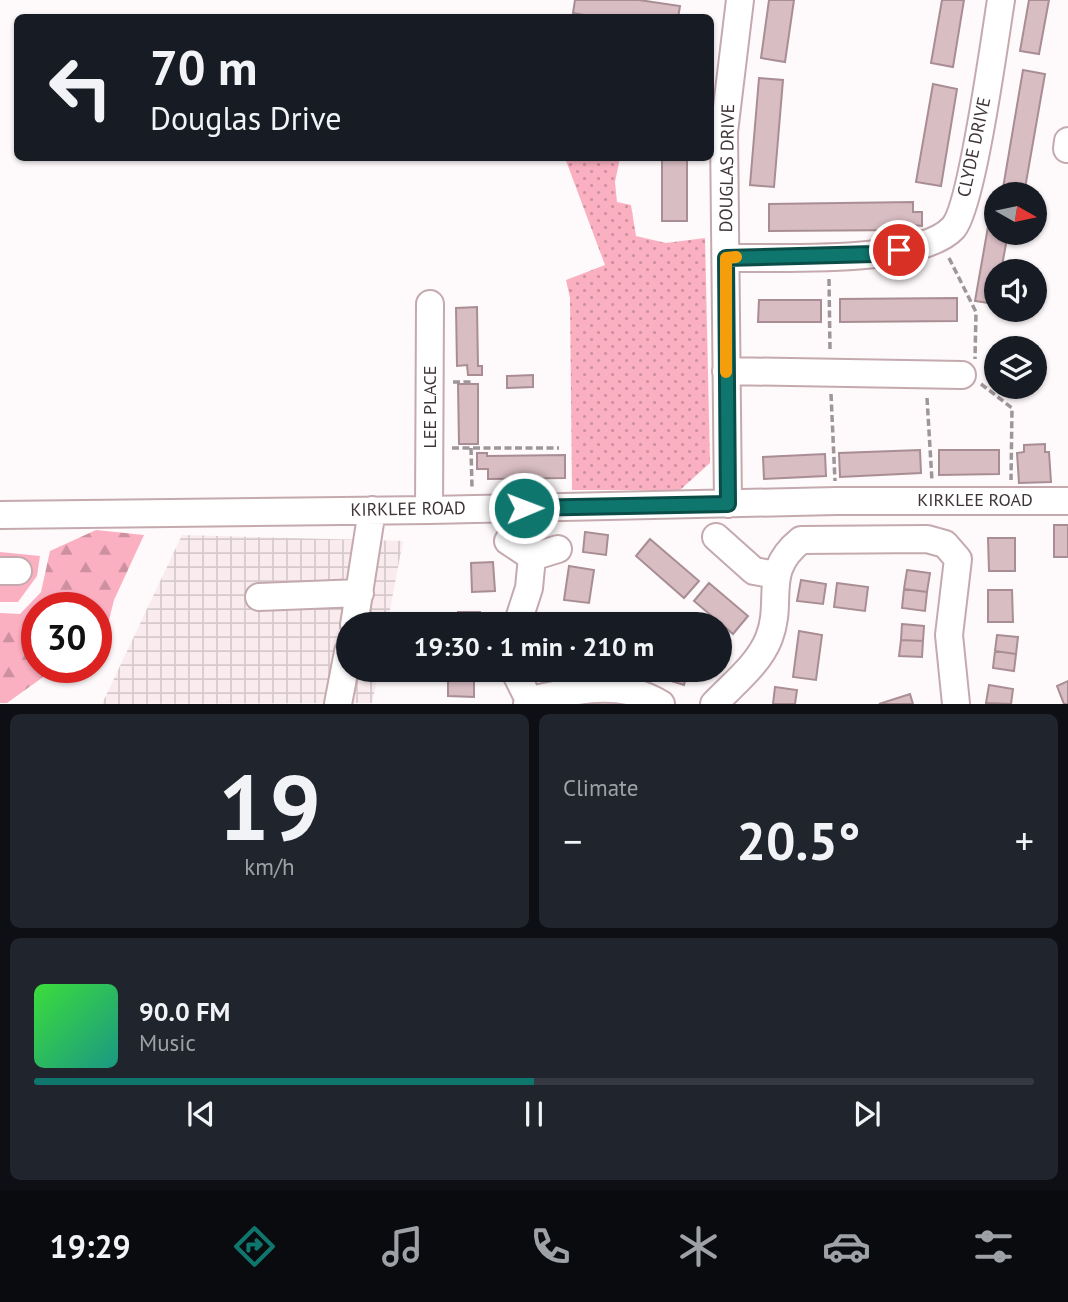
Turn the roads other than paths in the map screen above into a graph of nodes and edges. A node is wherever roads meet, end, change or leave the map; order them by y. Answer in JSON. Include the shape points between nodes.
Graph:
{"nodes":[{"id":1,"x":740,"y":0,"type":"edge"},
{"id":2,"x":1001,"y":0,"type":"edge"},
{"id":3,"x":726,"y":258,"type":"junction"},
{"id":4,"x":430,"y":304,"type":"dead end"},
{"id":5,"x":726,"y":371,"type":"junction"},
{"id":6,"x":962,"y":375,"type":"dead end"},
{"id":7,"x":1068,"y":501,"type":"edge"},
{"id":8,"x":728,"y":504,"type":"junction"},
{"id":9,"x":372,"y":510,"type":"junction"},
{"id":10,"x":429,"y":510,"type":"junction"},
{"id":11,"x":0,"y":515,"type":"edge"},
{"id":12,"x":716,"y":537,"type":"dead end"},
{"id":13,"x":508,"y":541,"type":"dead end"},
{"id":14,"x":558,"y":549,"type":"dead end"},
{"id":15,"x":532,"y":557,"type":"junction"},
{"id":16,"x":777,"y":575,"type":"junction"},
{"id":17,"x":360,"y":593,"type":"junction"},
{"id":18,"x":259,"y":597,"type":"dead end"},
{"id":19,"x":356,"y":612,"type":"edge"},
{"id":20,"x":521,"y":612,"type":"edge"},
{"id":21,"x":342,"y":682,"type":"edge"},
{"id":22,"x":519,"y":682,"type":"edge"},
{"id":23,"x":528,"y":702,"type":"edge"},
{"id":24,"x":338,"y":704,"type":"edge"},
{"id":25,"x":661,"y":704,"type":"edge"},
{"id":26,"x":714,"y":704,"type":"edge"},
{"id":27,"x":956,"y":704,"type":"edge"}],
"edges":[{"from":1,"to":3,"type":"street","name":"DOUGLAS DRIVE","via":[[724,132]]},
{"from":2,"to":3,"type":"street","name":"CLYDE DRIVE","via":[[969,186],[954,228],[923,246],[874,254]]},
{"from":3,"to":5,"type":"street","name":"DOUGLAS DRIVE"},
{"from":4,"to":10,"type":"street","name":"LEE PLACE"},
{"from":5,"to":6,"type":"street"},
{"from":5,"to":8,"type":"street","name":"DOUGLAS DRIVE"},
{"from":7,"to":8,"type":"street","name":"KIRKLEE ROAD"},
{"from":8,"to":10,"type":"street","name":"KIRKLEE ROAD"},
{"from":9,"to":10,"type":"street","name":"KIRKLEE ROAD"},
{"from":9,"to":11,"type":"street","name":"KIRKLEE ROAD"},
{"from":9,"to":17,"type":"street"},
{"from":12,"to":16,"type":"street","via":[[754,571]]},
{"from":13,"to":15,"type":"street"},
{"from":14,"to":15,"type":"street"},
{"from":15,"to":20,"type":"street"},
{"from":16,"to":26,"type":"street","via":[[769,637],[754,663]]},
{"from":16,"to":27,"type":"street","via":[[778,564],[801,540],[928,539],[945,544],[958,559],[949,635]]},
{"from":17,"to":18,"type":"street"},
{"from":17,"to":19,"type":"street"},
{"from":21,"to":24,"type":"street"},
{"from":22,"to":23,"type":"street"},
{"from":23,"to":25,"type":"street","via":[[593,688],[622,688]]}]}
